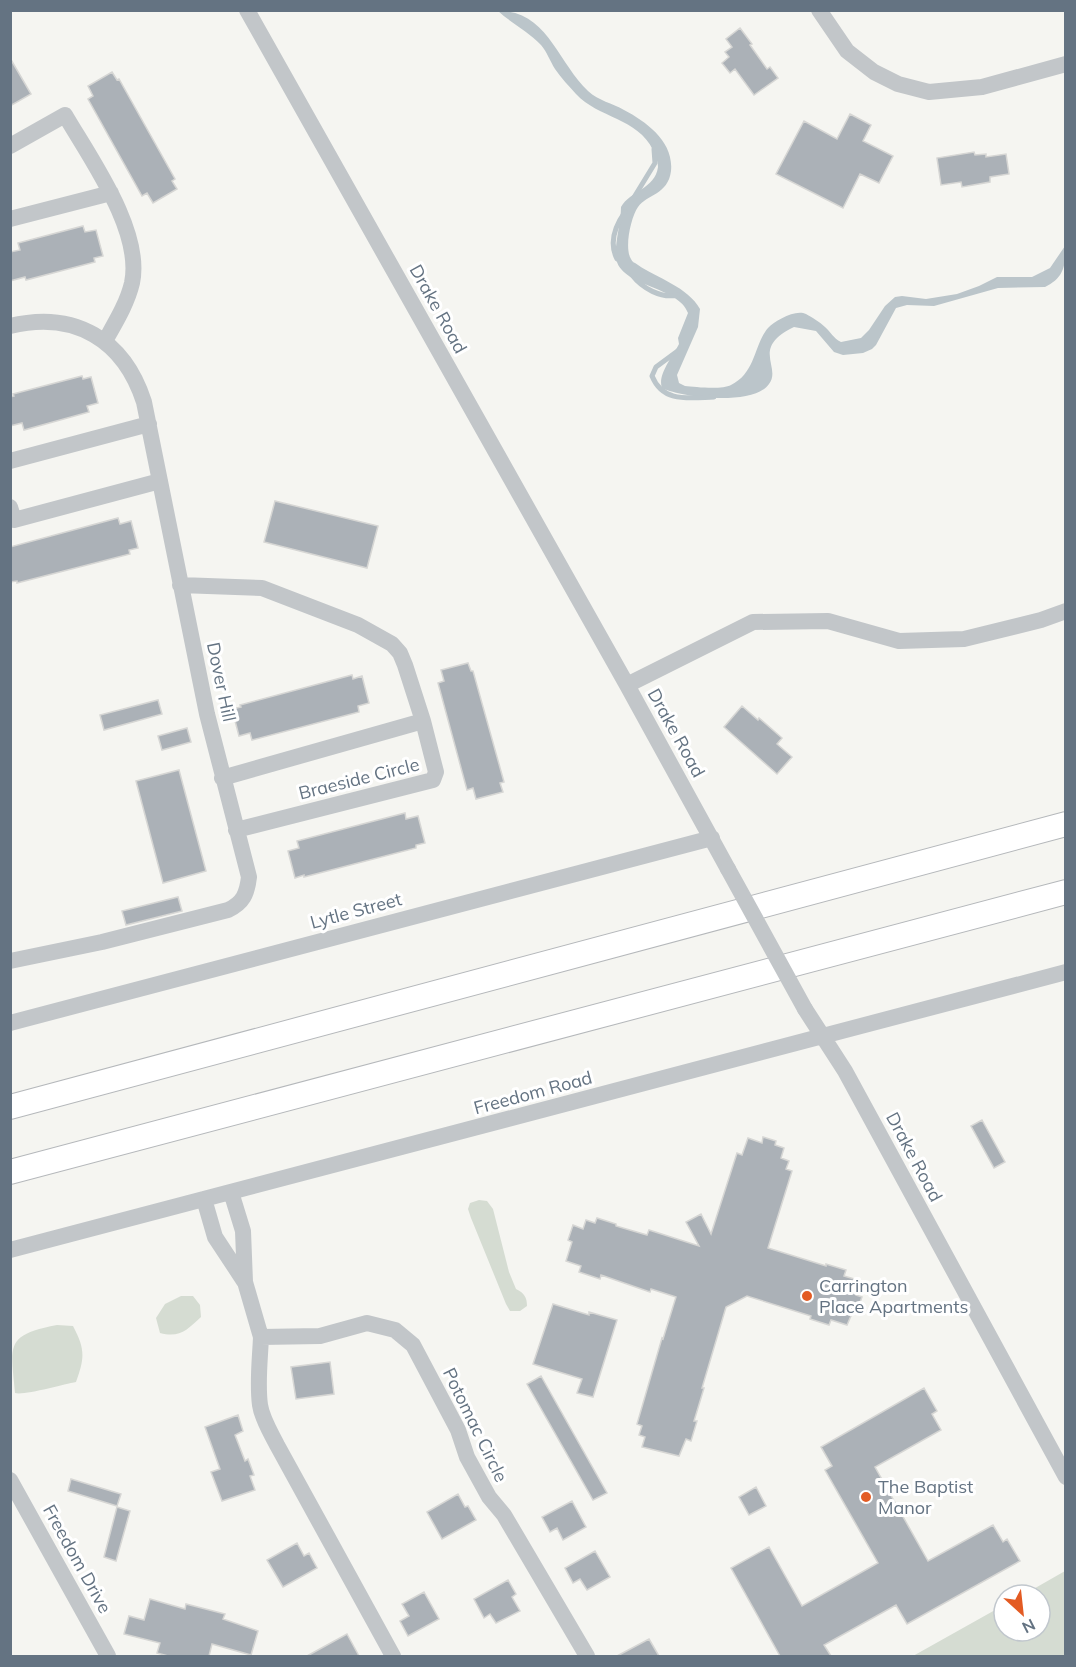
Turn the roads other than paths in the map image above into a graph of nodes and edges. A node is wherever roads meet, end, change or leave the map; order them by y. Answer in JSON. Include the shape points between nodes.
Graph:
{"nodes":[{"id":1,"x":247,"y":10,"type":"edge"},
{"id":2,"x":819,"y":10,"type":"edge"},
{"id":3,"x":1065,"y":64,"type":"edge"},
{"id":4,"x":10,"y":146,"type":"edge"},
{"id":5,"x":111,"y":192,"type":"junction"},
{"id":6,"x":10,"y":219,"type":"edge"},
{"id":7,"x":10,"y":326,"type":"edge"},
{"id":8,"x":105,"y":341,"type":"junction"},
{"id":9,"x":148,"y":424,"type":"junction"},
{"id":10,"x":10,"y":461,"type":"edge"},
{"id":11,"x":160,"y":481,"type":"junction"},
{"id":12,"x":10,"y":507,"type":"edge"},
{"id":13,"x":180,"y":585,"type":"junction"},
{"id":14,"x":1065,"y":611,"type":"edge"},
{"id":15,"x":627,"y":685,"type":"junction"},
{"id":16,"x":423,"y":721,"type":"junction"},
{"id":17,"x":222,"y":778,"type":"junction"},
{"id":18,"x":1065,"y":824,"type":"edge"},
{"id":19,"x":236,"y":830,"type":"junction"},
{"id":20,"x":712,"y":838,"type":"junction"},
{"id":21,"x":1065,"y":892,"type":"edge"},
{"id":22,"x":10,"y":961,"type":"edge"},
{"id":23,"x":1065,"y":972,"type":"edge"},
{"id":24,"x":10,"y":1023,"type":"edge"},
{"id":25,"x":823,"y":1037,"type":"junction"},
{"id":26,"x":10,"y":1107,"type":"edge"},
{"id":27,"x":10,"y":1172,"type":"edge"},
{"id":28,"x":231,"y":1192,"type":"junction"},
{"id":29,"x":204,"y":1199,"type":"junction"},
{"id":30,"x":10,"y":1250,"type":"edge"},
{"id":31,"x":245,"y":1282,"type":"junction"},
{"id":32,"x":261,"y":1337,"type":"junction"},
{"id":33,"x":1065,"y":1477,"type":"edge"},
{"id":34,"x":10,"y":1480,"type":"edge"},
{"id":35,"x":108,"y":1656,"type":"edge"},
{"id":36,"x":393,"y":1656,"type":"edge"},
{"id":37,"x":586,"y":1656,"type":"edge"}],
"edges":[{"from":1,"to":15,"type":"street","name":"Drake Road"},
{"from":2,"to":3,"type":"street","via":[[847,51],[874,72],[898,84],[929,92],[982,87]]},
{"from":4,"to":5,"type":"street","via":[[65,115]]},
{"from":5,"to":6,"type":"street"},
{"from":5,"to":8,"type":"street","via":[[124,222],[133,263],[126,301]]},
{"from":7,"to":8,"type":"street","name":"Dover Hill","via":[[48,321]]},
{"from":8,"to":9,"type":"street","name":"Dover Hill","via":[[132,371]]},
{"from":9,"to":10,"type":"street"},
{"from":9,"to":11,"type":"street","name":"Dover Hill"},
{"from":11,"to":12,"type":"street","via":[[14,520]]},
{"from":11,"to":13,"type":"street","name":"Dover Hill"},
{"from":13,"to":16,"type":"street","name":"Braeside Circle","via":[[262,588],[366,629],[400,653]]},
{"from":13,"to":17,"type":"street","name":"Dover Hill"},
{"from":14,"to":15,"type":"street","via":[[964,639],[899,641],[828,621],[753,622]]},
{"from":15,"to":20,"type":"street","name":"Drake Road"},
{"from":16,"to":17,"type":"street","name":"Braeside Circle"},
{"from":16,"to":19,"type":"street","name":"Braeside Circle","via":[[436,772],[433,780]]},
{"from":17,"to":19,"type":"street","name":"Dover Hill"},
{"from":18,"to":26,"type":"highway"},
{"from":19,"to":22,"type":"street","name":"Dover Hill","via":[[249,877],[244,899],[236,906],[102,942]]},
{"from":20,"to":24,"type":"street","name":"Lytle Street"},
{"from":20,"to":25,"type":"street","name":"Drake Road","bridge":true},
{"from":21,"to":27,"type":"highway"},
{"from":23,"to":25,"type":"street","name":"Freedom Road"},
{"from":25,"to":28,"type":"street","name":"Freedom Road"},
{"from":25,"to":33,"type":"street","name":"Drake Road"},
{"from":28,"to":29,"type":"street","name":"Freedom Road"},
{"from":28,"to":31,"type":"street","via":[[243,1231]]},
{"from":29,"to":30,"type":"street","name":"Freedom Road"},
{"from":29,"to":31,"type":"street","via":[[215,1237]]},
{"from":31,"to":32,"type":"street"},
{"from":32,"to":36,"type":"street","via":[[260,1407]]},
{"from":32,"to":37,"type":"street","name":"Potomac Circle","via":[[321,1336],[367,1323],[395,1330],[413,1345],[489,1497],[504,1515]]},
{"from":34,"to":35,"type":"street","name":"Freedom Drive"}]}
